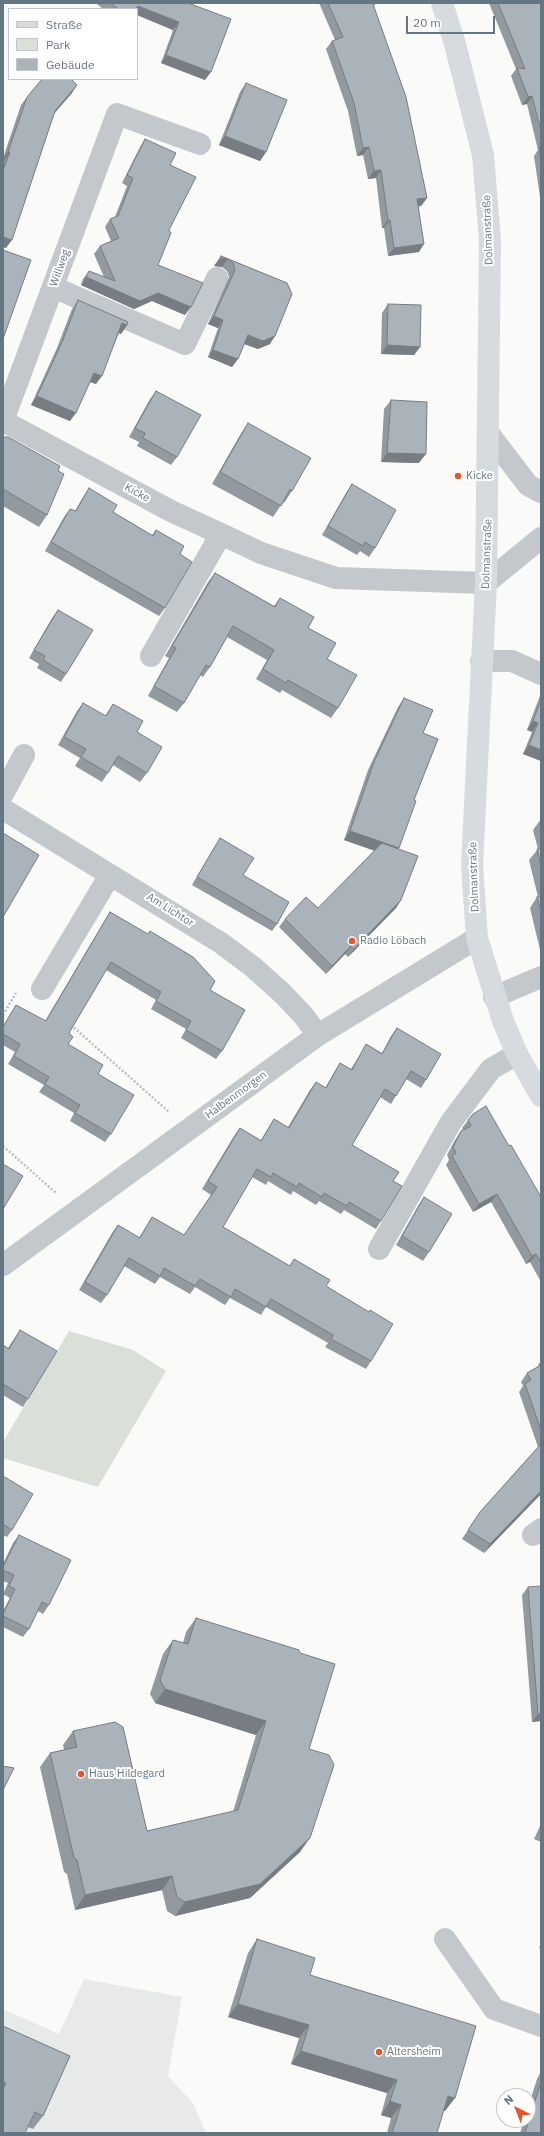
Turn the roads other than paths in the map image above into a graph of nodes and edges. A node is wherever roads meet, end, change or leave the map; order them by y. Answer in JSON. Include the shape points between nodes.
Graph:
{"nodes":[{"id":1,"x":442,"y":3,"type":"edge"},
{"id":2,"x":200,"y":144,"type":"dead end"},
{"id":3,"x":217,"y":278,"type":"dead end"},
{"id":4,"x":53,"y":287,"type":"junction"},
{"id":5,"x":3,"y":421,"type":"edge"},
{"id":6,"x":489,"y":434,"type":"junction"},
{"id":7,"x":541,"y":492,"type":"edge"},
{"id":8,"x":221,"y":534,"type":"junction"},
{"id":9,"x":541,"y":538,"type":"edge"},
{"id":10,"x":486,"y":583,"type":"junction"},
{"id":11,"x":151,"y":656,"type":"dead end"},
{"id":12,"x":481,"y":661,"type":"junction"},
{"id":13,"x":541,"y":674,"type":"edge"},
{"id":14,"x":24,"y":755,"type":"dead end"},
{"id":15,"x":3,"y":794,"type":"edge"},
{"id":16,"x":3,"y":809,"type":"edge"},
{"id":17,"x":110,"y":875,"type":"junction"},
{"id":18,"x":477,"y":938,"type":"junction"},
{"id":19,"x":541,"y":977,"type":"edge"},
{"id":20,"x":33,"y":992,"type":"road end"},
{"id":21,"x":494,"y":997,"type":"junction"},
{"id":22,"x":318,"y":1035,"type":"junction"},
{"id":23,"x":517,"y":1054,"type":"junction"},
{"id":24,"x":541,"y":1096,"type":"edge"},
{"id":25,"x":379,"y":1249,"type":"dead end"},
{"id":26,"x":3,"y":1265,"type":"edge"},
{"id":27,"x":445,"y":1939,"type":"dead end"},
{"id":28,"x":541,"y":2026,"type":"edge"}],
"edges":[{"from":1,"to":6,"type":"main road","name":"Dolmanstraße","via":[[483,154],[490,240]]},
{"from":2,"to":4,"type":"street","name":"Willweg","via":[[117,114]]},
{"from":3,"to":4,"type":"street","via":[[185,344]]},
{"from":4,"to":5,"type":"street","name":"Willweg"},
{"from":5,"to":8,"type":"street","name":"Kicke","via":[[171,511]]},
{"from":6,"to":7,"type":"street","via":[[528,484]]},
{"from":6,"to":10,"type":"main road","name":"Dolmanstraße"},
{"from":8,"to":10,"type":"street","name":"Kicke","via":[[261,553],[336,578]]},
{"from":8,"to":11,"type":"street"},
{"from":9,"to":10,"type":"street"},
{"from":10,"to":12,"type":"main road","name":"Dolmanstraße"},
{"from":12,"to":13,"type":"street","via":[[512,661]]},
{"from":12,"to":18,"type":"main road","name":"Dolmanstraße","via":[[472,865]]},
{"from":14,"to":15,"type":"street"},
{"from":16,"to":17,"type":"street","name":"Am Lichtor"},
{"from":17,"to":20,"type":"street"},
{"from":17,"to":22,"type":"street","name":"Am Lichtor","via":[[221,943],[246,962],[287,999]]},
{"from":18,"to":21,"type":"main road","name":"Dolmanstraße"},
{"from":18,"to":22,"type":"street","name":"Halbenmorgen"},
{"from":19,"to":21,"type":"street"},
{"from":21,"to":23,"type":"main road","name":"Dolmanstraße"},
{"from":22,"to":26,"type":"street","name":"Halbenmorgen"},
{"from":23,"to":24,"type":"main road","name":"Dolmanstraße"},
{"from":23,"to":25,"type":"street","via":[[491,1069],[451,1122]]},
{"from":27,"to":28,"type":"street","via":[[494,2010]]}]}
